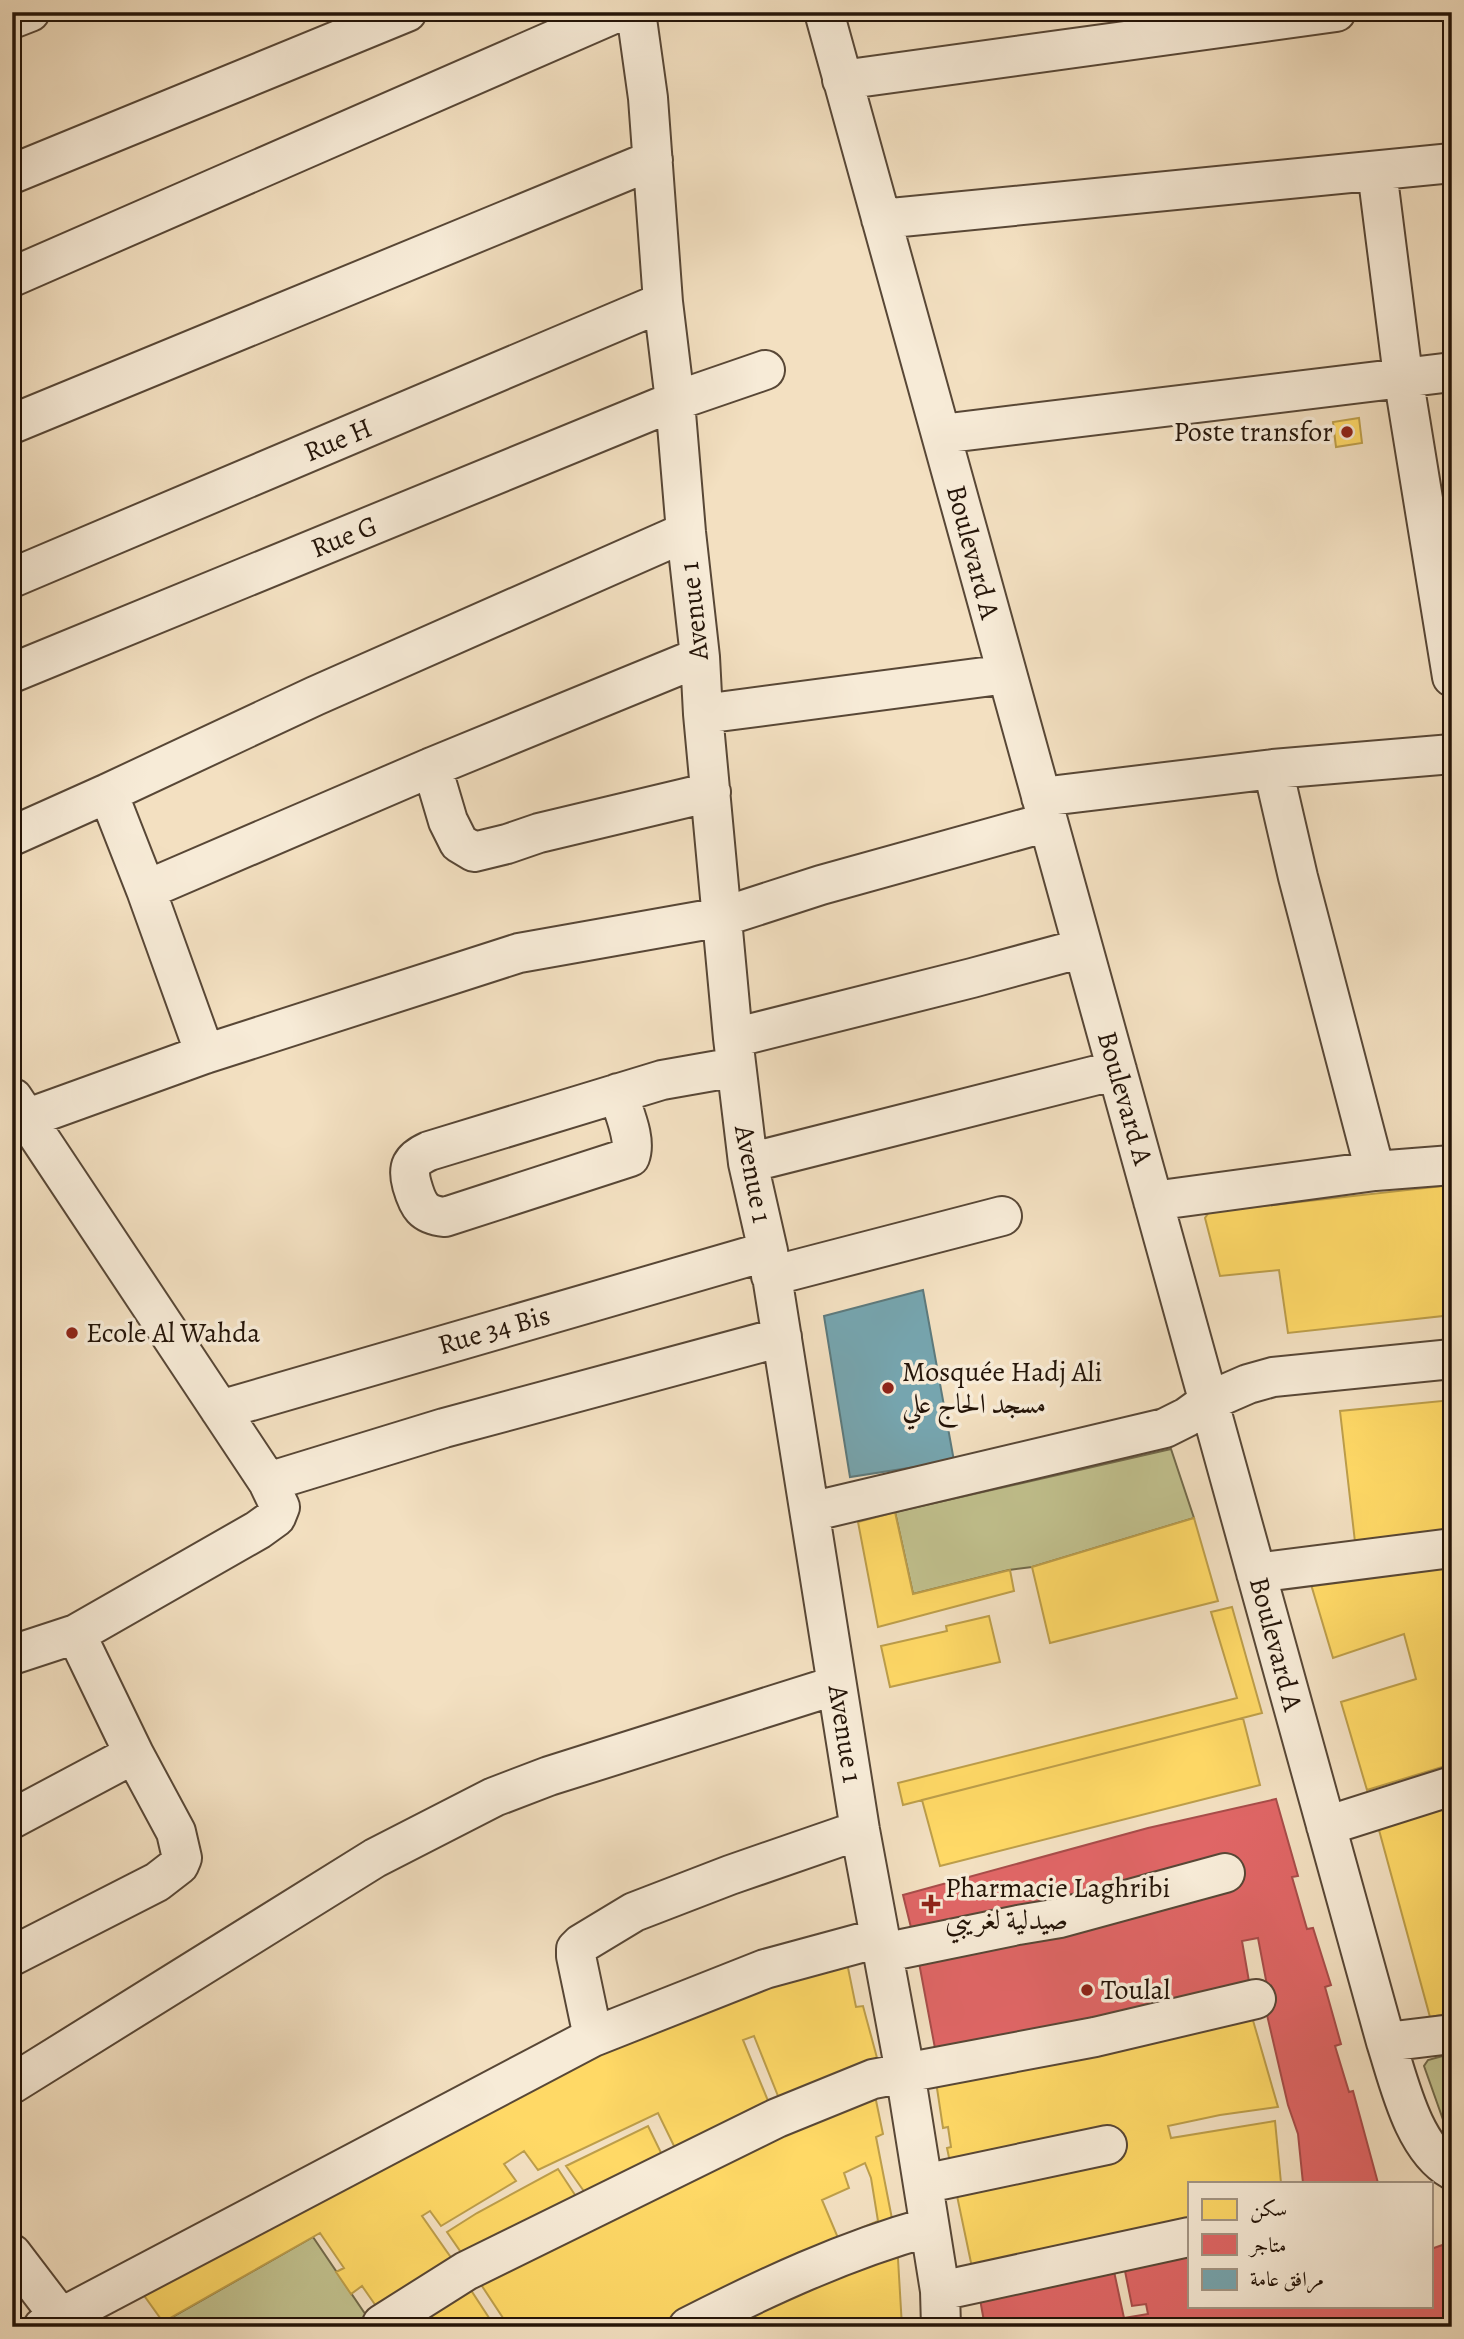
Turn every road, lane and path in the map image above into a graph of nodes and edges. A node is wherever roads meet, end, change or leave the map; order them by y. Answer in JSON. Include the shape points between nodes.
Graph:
{"nodes":[{"id":1,"x":30,"y":12,"type":"edge"},
{"id":2,"x":407,"y":12,"type":"edge"},
{"id":3,"x":618,"y":12,"type":"edge"},
{"id":4,"x":636,"y":12,"type":"edge"},
{"id":5,"x":824,"y":12,"type":"edge"},
{"id":6,"x":1336,"y":12,"type":"edge"},
{"id":7,"x":12,"y":19,"type":"edge"},
{"id":8,"x":842,"y":80,"type":"junction"},
{"id":9,"x":653,"y":160,"type":"junction"},
{"id":10,"x":1452,"y":163,"type":"edge"},
{"id":11,"x":1377,"y":171,"type":"junction"},
{"id":12,"x":12,"y":174,"type":"edge"},
{"id":13,"x":881,"y":219,"type":"junction"},
{"id":14,"x":12,"y":277,"type":"edge"},
{"id":15,"x":663,"y":302,"type":"junction"},
{"id":16,"x":765,"y":370,"type":"dead end"},
{"id":17,"x":1452,"y":372,"type":"edge"},
{"id":18,"x":1403,"y":376,"type":"junction"},
{"id":19,"x":675,"y":401,"type":"junction"},
{"id":20,"x":12,"y":424,"type":"edge"},
{"id":21,"x":941,"y":434,"type":"junction"},
{"id":22,"x":686,"y":531,"type":"junction"},
{"id":23,"x":12,"y":578,"type":"edge"},
{"id":24,"x":700,"y":657,"type":"junction"},
{"id":25,"x":12,"y":673,"type":"edge"},
{"id":26,"x":1007,"y":674,"type":"junction"},
{"id":27,"x":1452,"y":677,"type":"edge"},
{"id":28,"x":703,"y":714,"type":"junction"},
{"id":29,"x":1452,"y":754,"type":"edge"},
{"id":30,"x":432,"y":767,"type":"junction"},
{"id":31,"x":1273,"y":769,"type":"junction"},
{"id":32,"x":711,"y":792,"type":"junction"},
{"id":33,"x":108,"y":793,"type":"junction"},
{"id":34,"x":1045,"y":809,"type":"junction"},
{"id":35,"x":12,"y":836,"type":"edge"},
{"id":36,"x":146,"y":890,"type":"junction"},
{"id":37,"x":722,"y":917,"type":"junction"},
{"id":38,"x":1083,"y":948,"type":"junction"},
{"id":39,"x":734,"y":1052,"type":"junction"},
{"id":40,"x":205,"y":1054,"type":"junction"},
{"id":41,"x":1117,"y":1070,"type":"junction"},
{"id":42,"x":618,"y":1093,"type":"junction"},
{"id":43,"x":20,"y":1107,"type":"edge"},
{"id":44,"x":748,"y":1163,"type":"junction"},
{"id":45,"x":1452,"y":1165,"type":"edge"},
{"id":46,"x":1375,"y":1171,"type":"junction"},
{"id":47,"x":1153,"y":1200,"type":"junction"},
{"id":48,"x":1002,"y":1216,"type":"dead end"},
{"id":49,"x":770,"y":1263,"type":"junction"},
{"id":50,"x":782,"y":1337,"type":"junction"},
{"id":51,"x":1452,"y":1359,"type":"edge"},
{"id":52,"x":1209,"y":1401,"type":"junction"},
{"id":53,"x":220,"y":1410,"type":"junction"},
{"id":54,"x":268,"y":1482,"type":"junction"},
{"id":55,"x":810,"y":1512,"type":"junction"},
{"id":56,"x":1452,"y":1548,"type":"edge"},
{"id":57,"x":1256,"y":1573,"type":"junction"},
{"id":58,"x":76,"y":1634,"type":"junction"},
{"id":59,"x":12,"y":1655,"type":"edge"},
{"id":60,"x":837,"y":1685,"type":"junction"},
{"id":61,"x":134,"y":1754,"type":"junction"},
{"id":62,"x":1452,"y":1786,"type":"edge"},
{"id":63,"x":12,"y":1819,"type":"edge"},
{"id":64,"x":1326,"y":1826,"type":"junction"},
{"id":65,"x":860,"y":1830,"type":"junction"},
{"id":66,"x":1225,"y":1873,"type":"dead end"},
{"id":67,"x":881,"y":1946,"type":"junction"},
{"id":68,"x":12,"y":1956,"type":"edge"},
{"id":69,"x":1256,"y":1999,"type":"dead end"},
{"id":70,"x":1452,"y":2034,"type":"edge"},
{"id":71,"x":593,"y":2037,"type":"junction"},
{"id":72,"x":1386,"y":2042,"type":"junction"},
{"id":73,"x":905,"y":2071,"type":"junction"},
{"id":74,"x":12,"y":2084,"type":"edge"},
{"id":75,"x":1107,"y":2145,"type":"dead end"},
{"id":76,"x":1452,"y":2170,"type":"edge"},
{"id":77,"x":923,"y":2184,"type":"junction"},
{"id":78,"x":929,"y":2227,"type":"junction"},
{"id":79,"x":1188,"y":2237,"type":"edge"},
{"id":80,"x":12,"y":2254,"type":"edge"},
{"id":81,"x":941,"y":2309,"type":"edge"},
{"id":82,"x":52,"y":2322,"type":"edge"},
{"id":83,"x":382,"y":2324,"type":"dead end"},
{"id":84,"x":688,"y":2327,"type":"edge"}],
"edges":[{"from":1,"to":7,"type":"street"},
{"from":2,"to":12,"type":"street"},
{"from":3,"to":14,"type":"street"},
{"from":4,"to":9,"type":"street","name":"Avenue 1"},
{"from":5,"to":8,"type":"street","name":"Boulevard A"},
{"from":6,"to":8,"type":"street"},
{"from":8,"to":13,"type":"street","name":"Boulevard A"},
{"from":9,"to":15,"type":"street","name":"Avenue 1"},
{"from":9,"to":20,"type":"street"},
{"from":10,"to":11,"type":"street"},
{"from":11,"to":13,"type":"street"},
{"from":11,"to":18,"type":"street"},
{"from":13,"to":21,"type":"street","name":"Boulevard A"},
{"from":15,"to":19,"type":"street","name":"Avenue 1"},
{"from":15,"to":23,"type":"street","name":"Rue H"},
{"from":16,"to":19,"type":"street","name":"Rue G"},
{"from":17,"to":18,"type":"street"},
{"from":18,"to":21,"type":"street"},
{"from":18,"to":27,"type":"street"},
{"from":19,"to":22,"type":"street","name":"Avenue 1"},
{"from":19,"to":25,"type":"street","name":"Rue G"},
{"from":21,"to":26,"type":"street","name":"Boulevard A"},
{"from":22,"to":24,"type":"street","name":"Avenue 1"},
{"from":22,"to":33,"type":"street"},
{"from":24,"to":28,"type":"street","name":"Avenue 1"},
{"from":24,"to":30,"type":"street"},
{"from":26,"to":28,"type":"street"},
{"from":26,"to":34,"type":"street","name":"Boulevard A"},
{"from":28,"to":32,"type":"street","name":"Avenue 1"},
{"from":29,"to":31,"type":"street"},
{"from":30,"to":32,"type":"street","via":[[448,821],[459,843],[474,852]]},
{"from":30,"to":36,"type":"street"},
{"from":31,"to":34,"type":"street"},
{"from":31,"to":46,"type":"street"},
{"from":32,"to":37,"type":"street","name":"Avenue 1"},
{"from":33,"to":35,"type":"street"},
{"from":33,"to":36,"type":"street"},
{"from":34,"to":37,"type":"street"},
{"from":34,"to":38,"type":"street","name":"Boulevard A"},
{"from":36,"to":40,"type":"street"},
{"from":37,"to":39,"type":"street","name":"Avenue 1"},
{"from":37,"to":40,"type":"street","via":[[519,953]]},
{"from":38,"to":39,"type":"street"},
{"from":38,"to":41,"type":"street","name":"Boulevard A"},
{"from":39,"to":42,"type":"street"},
{"from":39,"to":44,"type":"street","name":"Avenue 1"},
{"from":40,"to":43,"type":"street"},
{"from":41,"to":44,"type":"street"},
{"from":41,"to":47,"type":"street","name":"Boulevard A"},
{"from":42,"to":42,"type":"street","via":[[631,1135],[630,1157],[445,1217],[428,1213],[417,1203],[409,1166],[419,1155]]},
{"from":43,"to":53,"type":"street"},
{"from":44,"to":49,"type":"street","name":"Avenue 1"},
{"from":45,"to":46,"type":"street"},
{"from":46,"to":47,"type":"street"},
{"from":47,"to":52,"type":"street","name":"Boulevard A"},
{"from":48,"to":49,"type":"street","name":"Rue 34 Bis"},
{"from":49,"to":50,"type":"street","name":"Avenue 1"},
{"from":49,"to":53,"type":"street","name":"Rue 34 Bis"},
{"from":50,"to":54,"type":"street"},
{"from":50,"to":55,"type":"street","name":"Avenue 1"},
{"from":51,"to":52,"type":"street","via":[[1273,1377]]},
{"from":52,"to":55,"type":"street","via":[[1165,1428]]},
{"from":52,"to":57,"type":"street","name":"Boulevard A"},
{"from":53,"to":54,"type":"street"},
{"from":54,"to":58,"type":"street","via":[[280,1507],[270,1522]]},
{"from":55,"to":60,"type":"street","name":"Avenue 1"},
{"from":56,"to":57,"type":"street"},
{"from":57,"to":64,"type":"street","name":"Boulevard A"},
{"from":58,"to":59,"type":"street"},
{"from":58,"to":61,"type":"street"},
{"from":60,"to":65,"type":"street","name":"Avenue 1"},
{"from":60,"to":74,"type":"street","via":[[494,1797],[374,1858]]},
{"from":61,"to":63,"type":"street"},
{"from":61,"to":68,"type":"street","via":[[176,1832],[182,1858],[178,1865],[157,1882]]},
{"from":62,"to":64,"type":"street"},
{"from":64,"to":72,"type":"street","name":"Boulevard A"},
{"from":65,"to":67,"type":"street","name":"Avenue 1"},
{"from":65,"to":71,"type":"street","via":[[634,1912],[581,1944],[576,1956]]},
{"from":66,"to":67,"type":"street","via":[[1060,1918]]},
{"from":67,"to":71,"type":"street","via":[[765,1969]]},
{"from":67,"to":73,"type":"street","name":"Avenue 1"},
{"from":69,"to":73,"type":"street","via":[[1096,2037]]},
{"from":70,"to":72,"type":"street"},
{"from":71,"to":82,"type":"street"},
{"from":72,"to":76,"type":"street","name":"Boulevard A","via":[[1423,2141]]},
{"from":73,"to":77,"type":"street","name":"Avenue 1"},
{"from":73,"to":83,"type":"street","via":[[873,2079],[777,2118],[466,2271]]},
{"from":75,"to":77,"type":"street"},
{"from":77,"to":78,"type":"street","name":"Avenue 1"},
{"from":78,"to":81,"type":"street","name":"Avenue 1"},
{"from":78,"to":84,"type":"street","via":[[816,2266]]},
{"from":79,"to":81,"type":"street"},
{"from":80,"to":82,"type":"street"}]}
